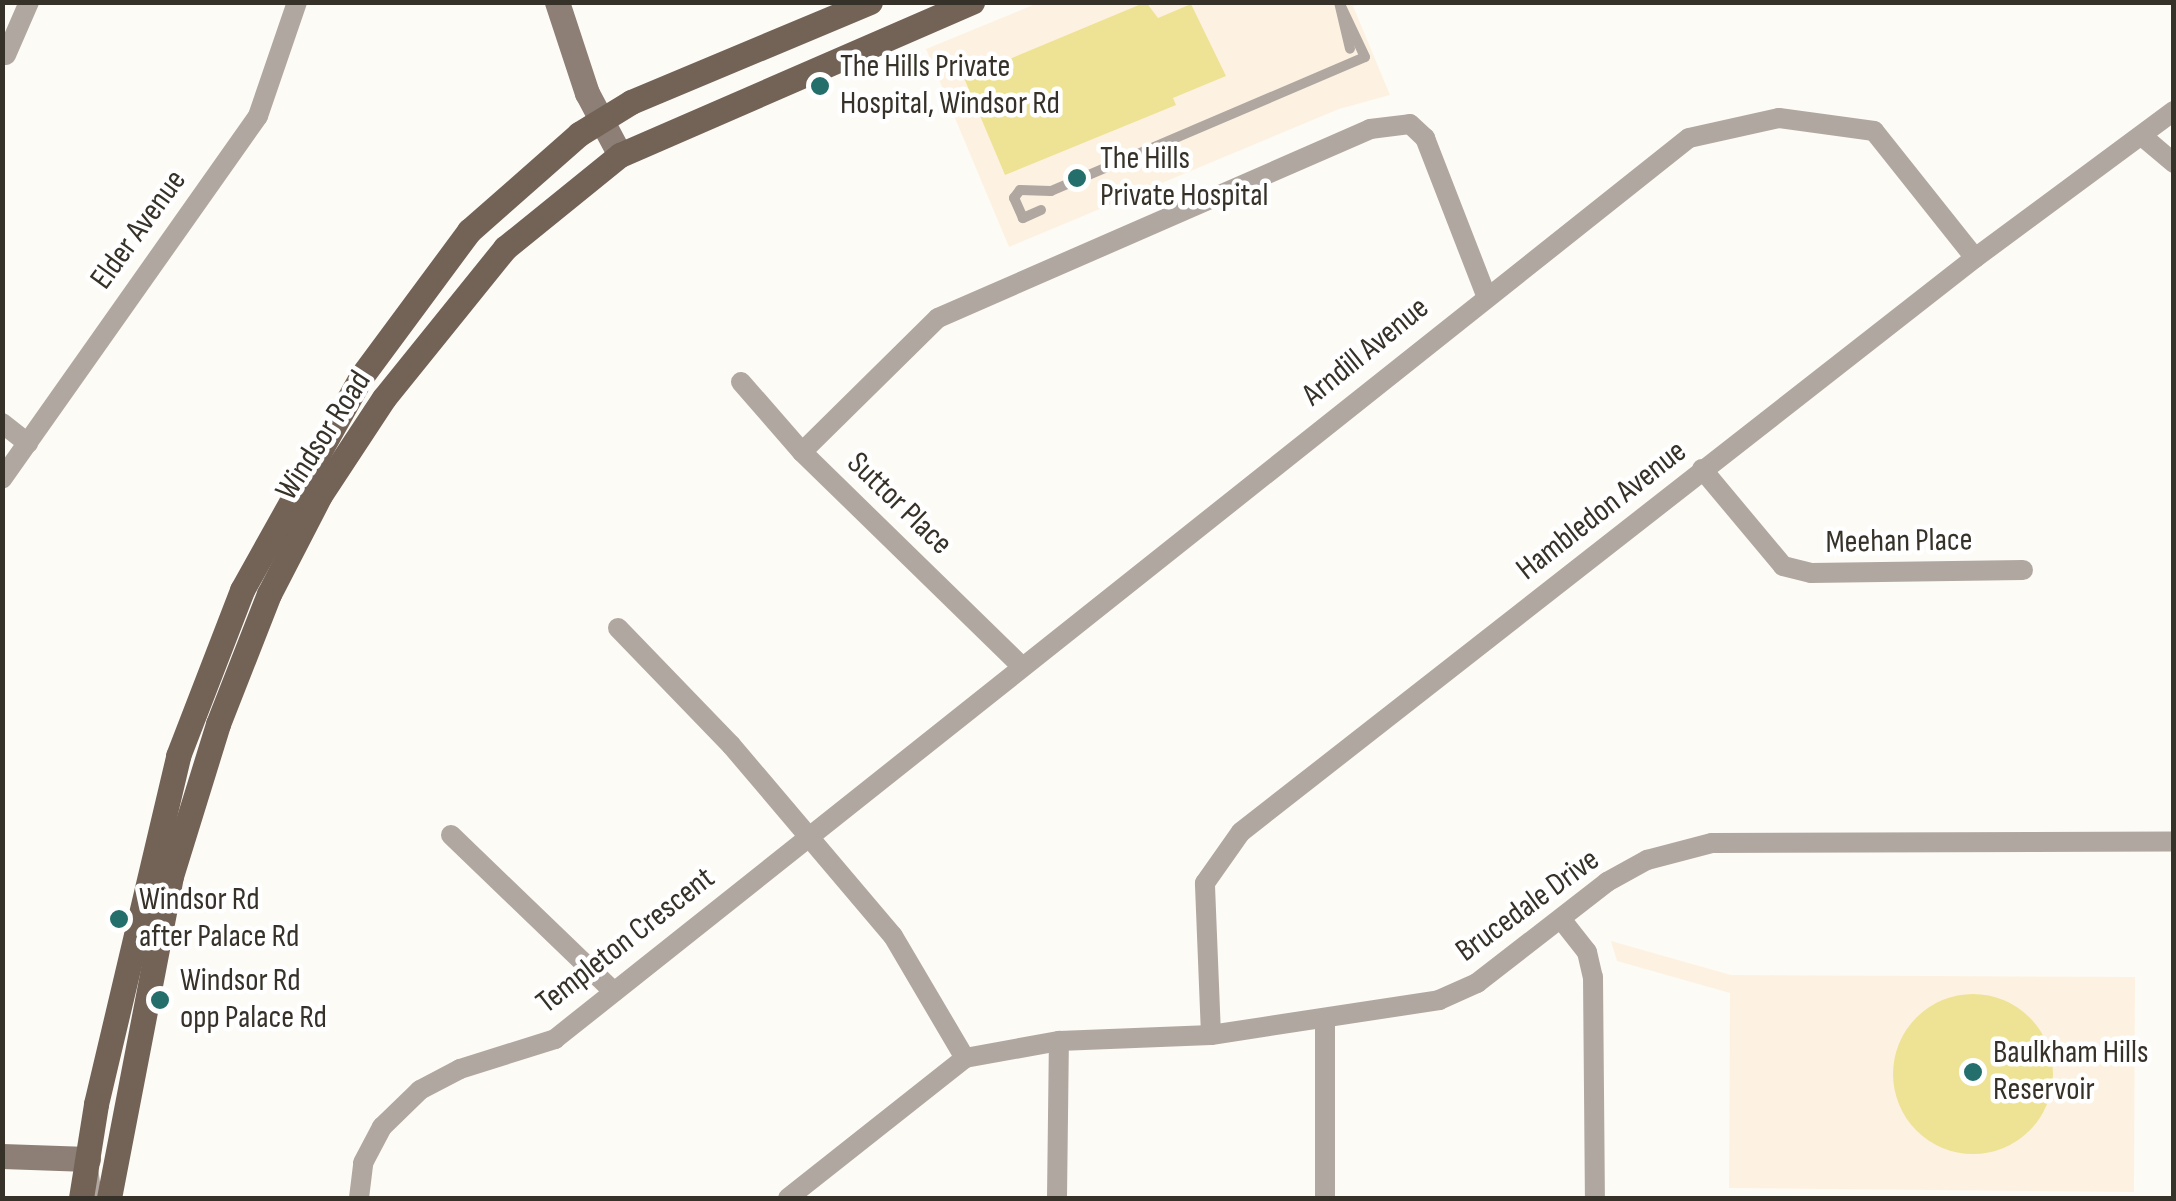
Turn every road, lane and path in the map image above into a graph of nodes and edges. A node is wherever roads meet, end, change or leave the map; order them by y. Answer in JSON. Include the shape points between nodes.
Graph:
{"nodes":[{"id":1,"x":28,"y":2,"type":"edge"},
{"id":2,"x":297,"y":2,"type":"edge"},
{"id":3,"x":557,"y":2,"type":"edge"},
{"id":4,"x":870,"y":2,"type":"edge"},
{"id":5,"x":972,"y":2,"type":"edge"},
{"id":6,"x":1350,"y":49,"type":"dead end"},
{"id":7,"x":6,"y":55,"type":"dead end"},
{"id":8,"x":2174,"y":111,"type":"edge"},
{"id":9,"x":601,"y":119,"type":"junction"},
{"id":10,"x":2142,"y":136,"type":"junction"},
{"id":11,"x":620,"y":155,"type":"junction"},
{"id":12,"x":2174,"y":163,"type":"edge"},
{"id":13,"x":1041,"y":210,"type":"dead end"},
{"id":14,"x":1975,"y":258,"type":"junction"},
{"id":15,"x":1486,"y":295,"type":"junction"},
{"id":16,"x":742,"y":382,"type":"dead end"},
{"id":17,"x":2,"y":423,"type":"edge"},
{"id":18,"x":28,"y":443,"type":"junction"},
{"id":19,"x":802,"y":452,"type":"junction"},
{"id":20,"x":1702,"y":469,"type":"junction"},
{"id":21,"x":2,"y":479,"type":"edge"},
{"id":22,"x":2024,"y":570,"type":"dead end"},
{"id":23,"x":618,"y":628,"type":"dead end"},
{"id":24,"x":1019,"y":664,"type":"junction"},
{"id":25,"x":809,"y":834,"type":"junction"},
{"id":26,"x":451,"y":835,"type":"dead end"},
{"id":27,"x":2174,"y":841,"type":"edge"},
{"id":28,"x":1561,"y":918,"type":"junction"},
{"id":29,"x":614,"y":992,"type":"junction"},
{"id":30,"x":1325,"y":1020,"type":"junction"},
{"id":31,"x":1211,"y":1034,"type":"junction"},
{"id":32,"x":1058,"y":1041,"type":"junction"},
{"id":33,"x":965,"y":1058,"type":"junction"},
{"id":34,"x":2,"y":1156,"type":"edge"},
{"id":35,"x":88,"y":1159,"type":"junction"},
{"id":36,"x":81,"y":1198,"type":"edge"},
{"id":37,"x":97,"y":1198,"type":"edge"},
{"id":38,"x":109,"y":1198,"type":"edge"},
{"id":39,"x":359,"y":1198,"type":"edge"},
{"id":40,"x":788,"y":1198,"type":"edge"},
{"id":41,"x":1057,"y":1198,"type":"edge"},
{"id":42,"x":1325,"y":1198,"type":"edge"},
{"id":43,"x":1595,"y":1198,"type":"edge"}],
"edges":[{"from":1,"to":7,"type":"street"},
{"from":2,"to":18,"type":"street","name":"Elder Avenue","via":[[258,116]]},
{"from":3,"to":9,"type":"main road"},
{"from":4,"to":9,"type":"main road","name":"Windsor Road"},
{"from":5,"to":11,"type":"main road","name":"Windsor Road"},
{"from":6,"to":13,"type":"lane","via":[[1336,12],[1339,2],[1365,57],[1050,191],[1020,190],[1014,198],[1024,218]]},
{"from":8,"to":10,"type":"street","name":"Hambledon Avenue"},
{"from":9,"to":11,"type":"main road"},
{"from":9,"to":35,"type":"main road","name":"Windsor Road","via":[[506,194],[417,298],[360,377],[242,590],[178,756]]},
{"from":10,"to":12,"type":"street"},
{"from":10,"to":14,"type":"street","name":"Hambledon Avenue"},
{"from":11,"to":38,"type":"main road","name":"Windsor Road","via":[[539,215],[454,306],[320,495],[269,594],[218,724],[171,876]]},
{"from":14,"to":15,"type":"street","name":"Arndill Avenue","via":[[1874,130],[1779,118],[1689,138]]},
{"from":14,"to":20,"type":"street","name":"Hambledon Avenue"},
{"from":15,"to":19,"type":"street","via":[[1425,138],[1410,124],[1370,129],[938,318]]},
{"from":15,"to":24,"type":"street","name":"Arndill Avenue"},
{"from":16,"to":19,"type":"street","name":"Suttor Place"},
{"from":17,"to":18,"type":"street"},
{"from":18,"to":21,"type":"street","name":"Elder Avenue"},
{"from":19,"to":24,"type":"street","name":"Suttor Place"},
{"from":20,"to":22,"type":"street","name":"Meehan Place","via":[[1784,566],[1811,573]]},
{"from":20,"to":31,"type":"street","name":"Hambledon Avenue","via":[[1228,846],[1205,884]]},
{"from":23,"to":25,"type":"street"},
{"from":24,"to":25,"type":"street","name":"Arndill Avenue"},
{"from":25,"to":29,"type":"street","name":"Templeton Crescent"},
{"from":25,"to":33,"type":"street","via":[[893,936]]},
{"from":26,"to":29,"type":"street"},
{"from":27,"to":28,"type":"street","name":"Brucedale Drive","via":[[1712,843],[1647,860]]},
{"from":28,"to":30,"type":"street","name":"Brucedale Drive","via":[[1477,983],[1439,1000]]},
{"from":28,"to":43,"type":"street","via":[[1586,952],[1593,978]]},
{"from":29,"to":39,"type":"street","name":"Templeton Crescent","via":[[555,1039],[460,1069],[420,1090],[382,1127],[363,1163]]},
{"from":30,"to":31,"type":"street","name":"Brucedale Drive"},
{"from":30,"to":42,"type":"street"},
{"from":31,"to":32,"type":"street","name":"Brucedale Drive"},
{"from":32,"to":33,"type":"street","name":"Brucedale Drive"},
{"from":32,"to":41,"type":"street"},
{"from":33,"to":40,"type":"street","name":"Brucedale Drive"},
{"from":34,"to":35,"type":"main road"},
{"from":35,"to":36,"type":"main road","name":"Windsor Road"},
{"from":35,"to":37,"type":"lane"}]}
